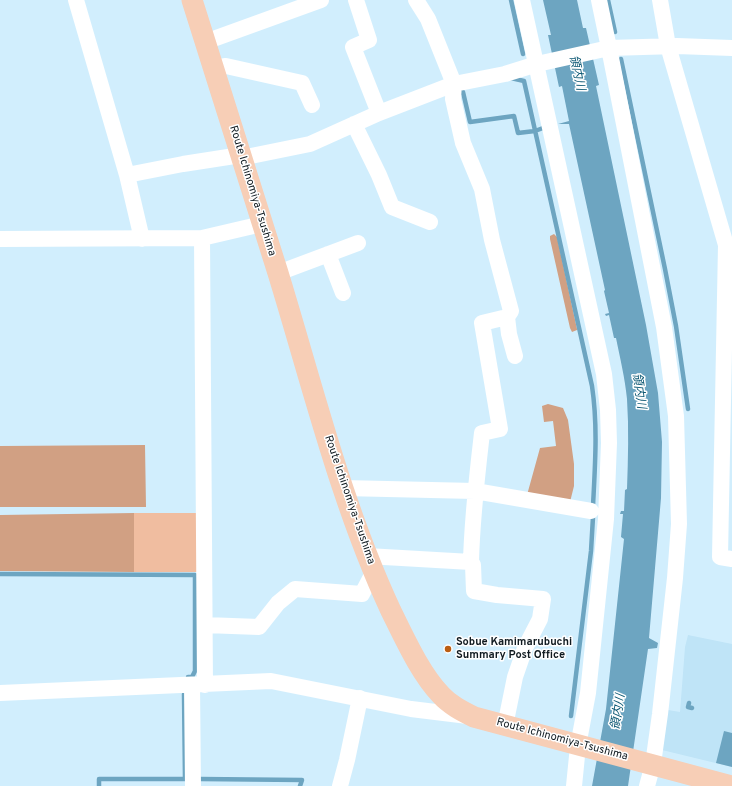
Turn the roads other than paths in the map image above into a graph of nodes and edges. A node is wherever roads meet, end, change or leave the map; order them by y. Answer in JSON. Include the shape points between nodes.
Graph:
{"nodes":[{"id":1,"x":76,"y":0,"type":"edge"},
{"id":2,"x":192,"y":0,"type":"edge"},
{"id":3,"x":321,"y":0,"type":"edge"},
{"id":4,"x":356,"y":0,"type":"edge"},
{"id":5,"x":416,"y":0,"type":"edge"},
{"id":6,"x":522,"y":0,"type":"edge"},
{"id":7,"x":599,"y":0,"type":"edge"},
{"id":8,"x":660,"y":0,"type":"edge"},
{"id":9,"x":670,"y":0,"type":"edge"},
{"id":10,"x":205,"y":42,"type":"junction"},
{"id":11,"x":673,"y":46,"type":"junction"},
{"id":12,"x":732,"y":48,"type":"edge"},
{"id":13,"x":608,"y":49,"type":"junction"},
{"id":14,"x":540,"y":63,"type":"junction"},
{"id":15,"x":214,"y":68,"type":"junction"},
{"id":16,"x":454,"y":84,"type":"junction"},
{"id":17,"x":312,"y":105,"type":"dead end"},
{"id":18,"x":379,"y":113,"type":"junction"},
{"id":19,"x":354,"y":124,"type":"junction"},
{"id":20,"x":241,"y":156,"type":"junction"},
{"id":21,"x":127,"y":175,"type":"junction"},
{"id":22,"x":430,"y":222,"type":"dead end"},
{"id":23,"x":262,"y":224,"type":"junction"},
{"id":24,"x":142,"y":238,"type":"junction"},
{"id":25,"x":202,"y":238,"type":"junction"},
{"id":26,"x":0,"y":239,"type":"edge"},
{"id":27,"x":358,"y":243,"type":"dead end"},
{"id":28,"x":328,"y":254,"type":"junction"},
{"id":29,"x":278,"y":273,"type":"junction"},
{"id":30,"x":343,"y":293,"type":"dead end"},
{"id":31,"x":507,"y":317,"type":"junction"},
{"id":32,"x":515,"y":356,"type":"dead end"},
{"id":33,"x":343,"y":488,"type":"junction"},
{"id":34,"x":474,"y":491,"type":"junction"},
{"id":35,"x":591,"y":511,"type":"dead end"},
{"id":36,"x":732,"y":559,"type":"edge"},
{"id":37,"x":471,"y":562,"type":"junction"},
{"id":38,"x":370,"y":565,"type":"junction"},
{"id":39,"x":204,"y":625,"type":"junction"},
{"id":40,"x":199,"y":685,"type":"junction"},
{"id":41,"x":0,"y":693,"type":"edge"},
{"id":42,"x":360,"y":698,"type":"junction"},
{"id":43,"x":474,"y":717,"type":"junction"},
{"id":44,"x":505,"y":726,"type":"junction"},
{"id":45,"x":580,"y":746,"type":"junction"},
{"id":46,"x":652,"y":764,"type":"junction"},
{"id":47,"x":193,"y":786,"type":"edge"},
{"id":48,"x":340,"y":786,"type":"edge"},
{"id":49,"x":574,"y":786,"type":"edge"},
{"id":50,"x":647,"y":786,"type":"edge"},
{"id":51,"x":732,"y":786,"type":"edge"}],
"edges":[{"from":1,"to":21,"type":"street"},
{"from":2,"to":10,"type":"main road","name":"Route Ichinomiya-Tsushima"},
{"from":3,"to":10,"type":"street"},
{"from":4,"to":18,"type":"street","via":[[369,40],[353,47]]},
{"from":5,"to":16,"type":"street","via":[[428,19]]},
{"from":6,"to":14,"type":"street"},
{"from":7,"to":13,"type":"street"},
{"from":8,"to":11,"type":"street"},
{"from":9,"to":11,"type":"street"},
{"from":10,"to":15,"type":"main road","name":"Route Ichinomiya-Tsushima"},
{"from":11,"to":12,"type":"street"},
{"from":11,"to":13,"type":"street"},
{"from":11,"to":36,"type":"street","via":[[726,245],[720,557]]},
{"from":13,"to":14,"type":"street"},
{"from":13,"to":46,"type":"street","via":[[664,327],[676,416],[679,524],[660,714]]},
{"from":14,"to":16,"type":"street","via":[[505,74]]},
{"from":14,"to":45,"type":"street","via":[[604,374],[608,410],[606,519]]},
{"from":15,"to":17,"type":"street","via":[[226,66],[302,83]]},
{"from":15,"to":20,"type":"main road","name":"Route Ichinomiya-Tsushima"},
{"from":16,"to":18,"type":"street"},
{"from":16,"to":31,"type":"street","via":[[453,99],[463,144],[482,189],[492,240],[511,311]]},
{"from":18,"to":19,"type":"street"},
{"from":19,"to":20,"type":"street","via":[[310,144]]},
{"from":19,"to":22,"type":"street","via":[[380,175],[392,207]]},
{"from":20,"to":21,"type":"street"},
{"from":20,"to":23,"type":"main road","name":"Route Ichinomiya-Tsushima"},
{"from":21,"to":24,"type":"street"},
{"from":23,"to":25,"type":"street"},
{"from":23,"to":29,"type":"main road","name":"Route Ichinomiya-Tsushima"},
{"from":24,"to":25,"type":"street"},
{"from":24,"to":26,"type":"street"},
{"from":25,"to":39,"type":"street"},
{"from":27,"to":28,"type":"street"},
{"from":28,"to":29,"type":"street"},
{"from":28,"to":30,"type":"street"},
{"from":29,"to":33,"type":"main road","name":"Route Ichinomiya-Tsushima"},
{"from":31,"to":32,"type":"street"},
{"from":31,"to":34,"type":"street","via":[[482,323],[500,430],[482,433]]},
{"from":33,"to":34,"type":"street"},
{"from":33,"to":38,"type":"main road","name":"Route Ichinomiya-Tsushima"},
{"from":34,"to":35,"type":"street"},
{"from":34,"to":37,"type":"street"},
{"from":37,"to":38,"type":"street"},
{"from":37,"to":44,"type":"street","via":[[474,591],[543,599],[540,619],[525,648],[515,677]]},
{"from":38,"to":39,"type":"street","via":[[362,594],[295,589],[278,603],[258,627]]},
{"from":38,"to":43,"type":"main road","name":"Route Ichinomiya-Tsushima","via":[[404,639],[430,682],[456,708]]},
{"from":39,"to":40,"type":"street"},
{"from":40,"to":41,"type":"street"},
{"from":40,"to":42,"type":"street","via":[[271,681]]},
{"from":40,"to":47,"type":"street"},
{"from":42,"to":43,"type":"street","via":[[411,709]]},
{"from":42,"to":48,"type":"street"},
{"from":43,"to":44,"type":"main road","name":"Route Ichinomiya-Tsushima"},
{"from":44,"to":45,"type":"main road","name":"Route Ichinomiya-Tsushima"},
{"from":45,"to":46,"type":"main road","name":"Route Ichinomiya-Tsushima"},
{"from":45,"to":49,"type":"street"},
{"from":46,"to":50,"type":"street"},
{"from":46,"to":51,"type":"main road","name":"Route Ichinomiya-Tsushima"}]}
